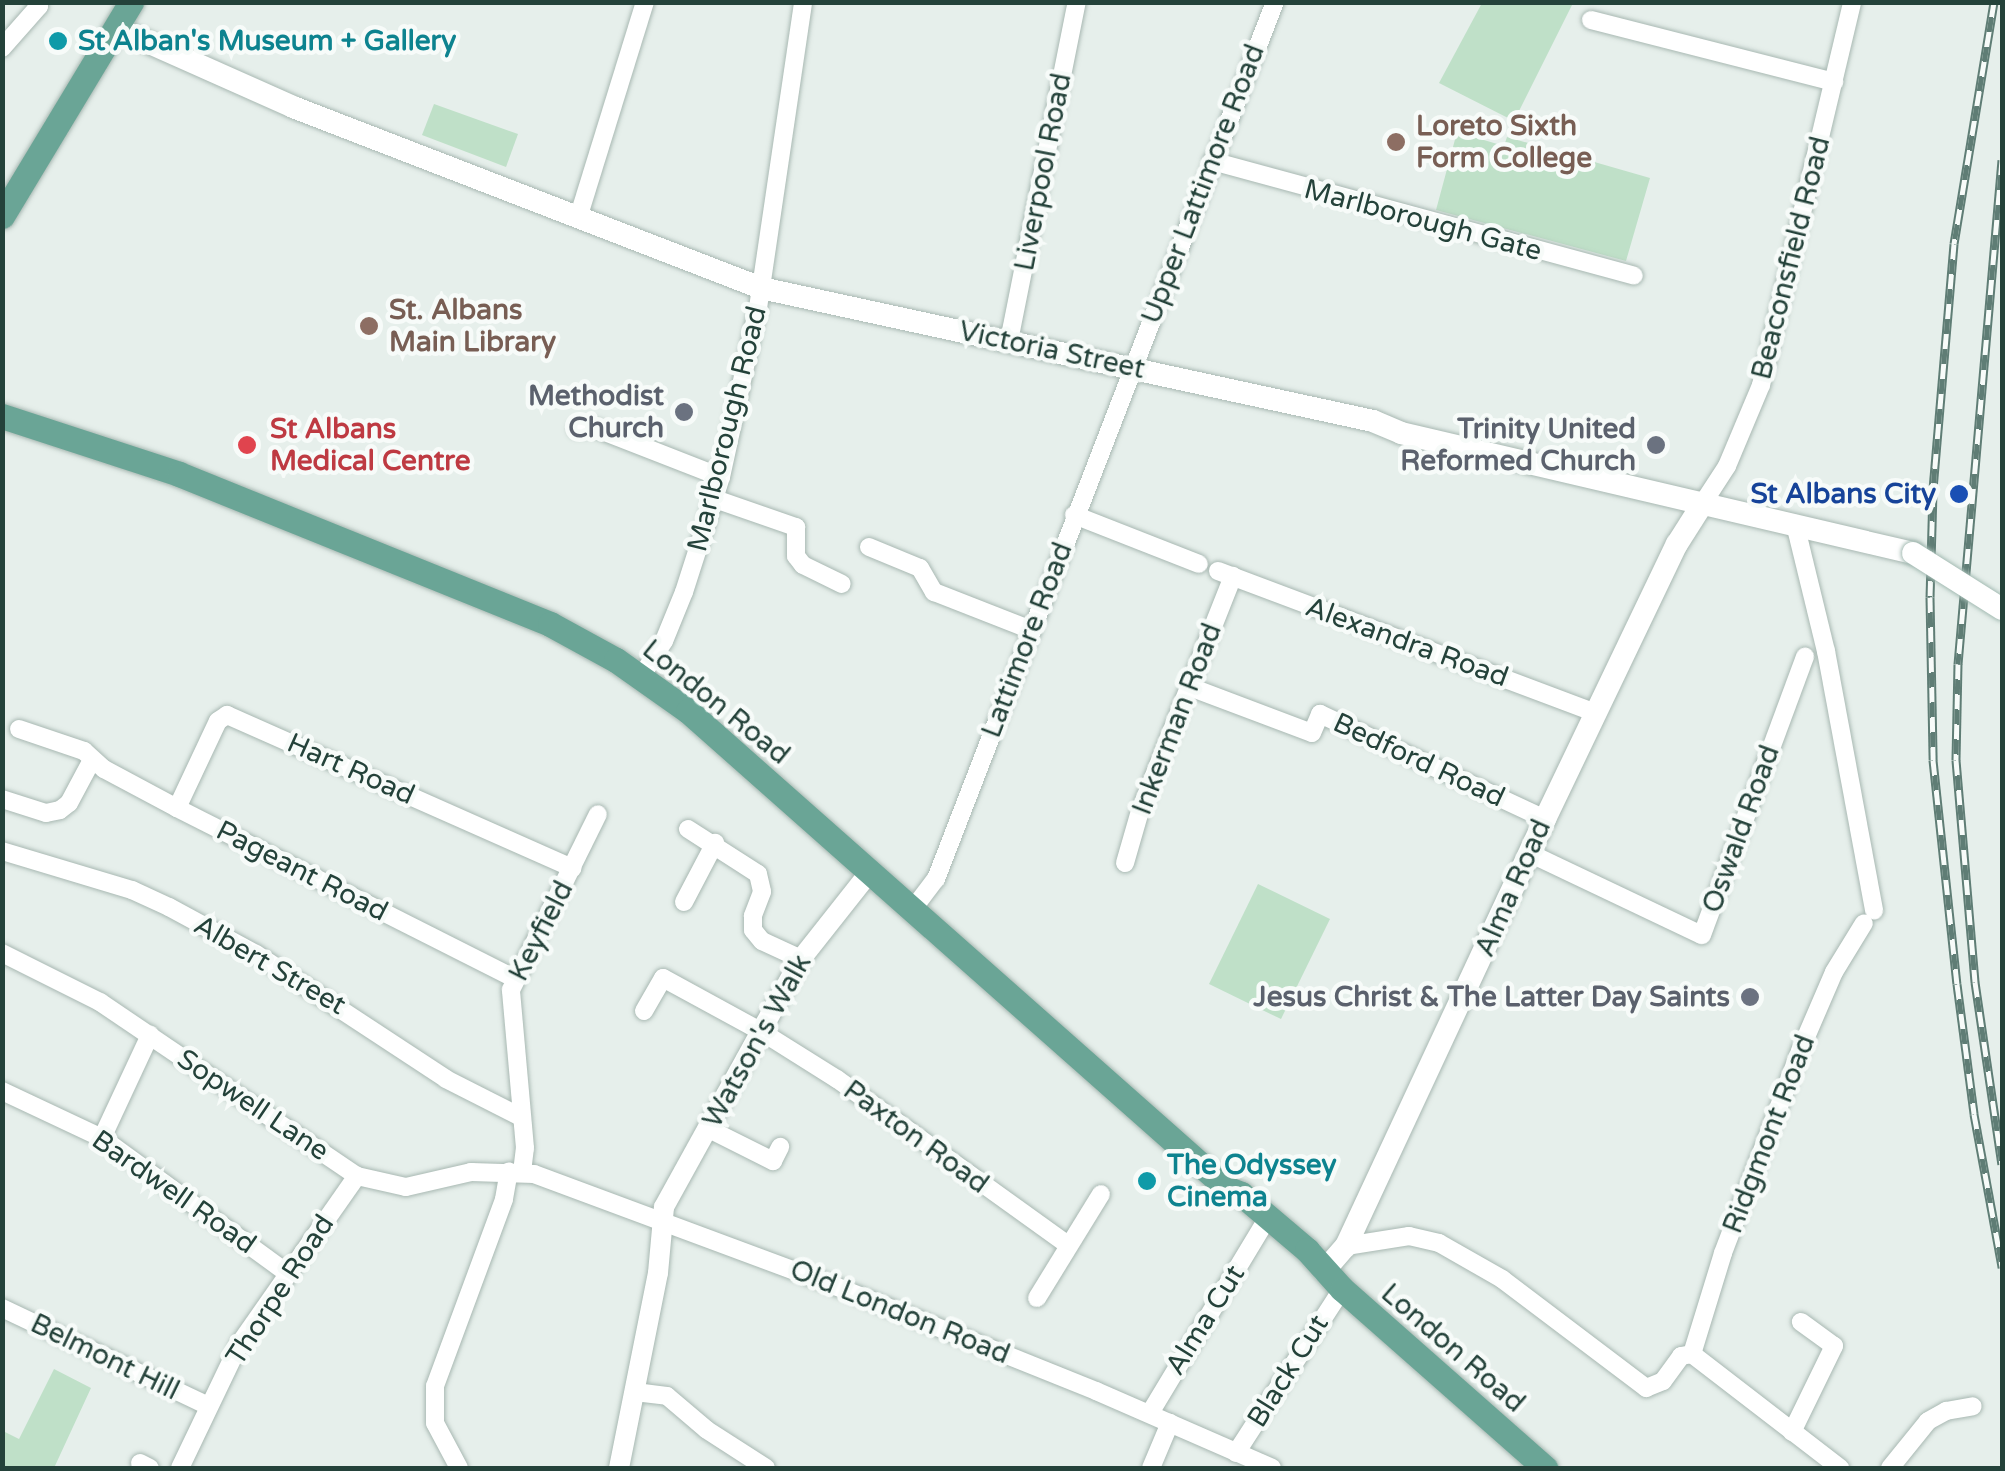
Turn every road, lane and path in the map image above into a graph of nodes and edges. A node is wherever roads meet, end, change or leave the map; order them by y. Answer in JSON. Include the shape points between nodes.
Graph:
{"nodes":[{"id":1,"x":131,"y":2,"type":"edge"},
{"id":2,"x":646,"y":2,"type":"edge"},
{"id":3,"x":803,"y":2,"type":"edge"},
{"id":4,"x":1077,"y":2,"type":"edge"},
{"id":5,"x":1275,"y":2,"type":"edge"},
{"id":6,"x":1852,"y":2,"type":"edge"},
{"id":7,"x":38,"y":4,"type":"edge"},
{"id":8,"x":1591,"y":20,"type":"dead end"},
{"id":9,"x":118,"y":28,"type":"junction"},
{"id":10,"x":2,"y":48,"type":"edge"},
{"id":11,"x":1834,"y":82,"type":"junction"},
{"id":12,"x":1212,"y":161,"type":"junction"},
{"id":13,"x":579,"y":215,"type":"junction"},
{"id":14,"x":2,"y":216,"type":"edge"},
{"id":15,"x":1634,"y":276,"type":"dead end"},
{"id":16,"x":761,"y":288,"type":"junction"},
{"id":17,"x":1009,"y":341,"type":"junction"},
{"id":18,"x":1133,"y":367,"type":"junction"},
{"id":19,"x":2,"y":416,"type":"edge"},
{"id":20,"x":577,"y":429,"type":"dead end"},
{"id":21,"x":721,"y":477,"type":"junction"},
{"id":22,"x":715,"y":499,"type":"junction"},
{"id":23,"x":1703,"y":503,"type":"junction"},
{"id":24,"x":1074,"y":515,"type":"junction"},
{"id":25,"x":1794,"y":524,"type":"junction"},
{"id":26,"x":869,"y":547,"type":"dead end"},
{"id":27,"x":1198,"y":564,"type":"dead end"},
{"id":28,"x":1226,"y":574,"type":"joint"},
{"id":29,"x":842,"y":584,"type":"dead end"},
{"id":30,"x":2002,"y":609,"type":"edge"},
{"id":31,"x":1031,"y":630,"type":"junction"},
{"id":32,"x":1805,"y":656,"type":"dead end"},
{"id":33,"x":641,"y":677,"type":"junction"},
{"id":34,"x":1190,"y":686,"type":"junction"},
{"id":35,"x":1596,"y":713,"type":"junction"},
{"id":36,"x":20,"y":729,"type":"dead end"},
{"id":37,"x":92,"y":760,"type":"junction"},
{"id":38,"x":2,"y":799,"type":"edge"},
{"id":39,"x":177,"y":808,"type":"junction"},
{"id":40,"x":598,"y":814,"type":"dead end"},
{"id":41,"x":1544,"y":818,"type":"junction"},
{"id":42,"x":688,"y":829,"type":"dead end"},
{"id":43,"x":715,"y":843,"type":"junction"},
{"id":44,"x":2,"y":851,"type":"edge"},
{"id":45,"x":1529,"y":853,"type":"junction"},
{"id":46,"x":1125,"y":863,"type":"dead end"},
{"id":47,"x":573,"y":868,"type":"junction"},
{"id":48,"x":869,"y":873,"type":"junction"},
{"id":49,"x":684,"y":902,"type":"dead end"},
{"id":50,"x":913,"y":909,"type":"junction"},
{"id":51,"x":2,"y":953,"type":"edge"},
{"id":52,"x":801,"y":959,"type":"junction"},
{"id":53,"x":514,"y":978,"type":"junction"},
{"id":54,"x":644,"y":1011,"type":"dead end"},
{"id":55,"x":762,"y":1032,"type":"junction"},
{"id":56,"x":150,"y":1035,"type":"junction"},
{"id":57,"x":2,"y":1091,"type":"edge"},
{"id":58,"x":519,"y":1116,"type":"junction"},
{"id":59,"x":708,"y":1128,"type":"junction"},
{"id":60,"x":102,"y":1138,"type":"junction"},
{"id":61,"x":780,"y":1147,"type":"dead end"},
{"id":62,"x":515,"y":1172,"type":"junction"},
{"id":63,"x":357,"y":1176,"type":"junction"},
{"id":64,"x":1228,"y":1189,"type":"junction"},
{"id":65,"x":1101,"y":1194,"type":"dead end"},
{"id":66,"x":664,"y":1220,"type":"junction"},
{"id":67,"x":1262,"y":1227,"type":"junction"},
{"id":68,"x":1068,"y":1245,"type":"junction"},
{"id":69,"x":1346,"y":1246,"type":"junction"},
{"id":70,"x":287,"y":1273,"type":"junction"},
{"id":71,"x":1333,"y":1280,"type":"junction"},
{"id":72,"x":1037,"y":1298,"type":"dead end"},
{"id":73,"x":2,"y":1308,"type":"edge"},
{"id":74,"x":1801,"y":1322,"type":"dead end"},
{"id":75,"x":1692,"y":1354,"type":"junction"},
{"id":76,"x":635,"y":1392,"type":"junction"},
{"id":77,"x":208,"y":1406,"type":"junction"},
{"id":78,"x":1973,"y":1406,"type":"dead end"},
{"id":79,"x":1150,"y":1414,"type":"junction"},
{"id":80,"x":1170,"y":1424,"type":"junction"},
{"id":81,"x":1792,"y":1432,"type":"junction"},
{"id":82,"x":1236,"y":1453,"type":"junction"},
{"id":83,"x":180,"y":1468,"type":"edge"},
{"id":84,"x":459,"y":1468,"type":"edge"},
{"id":85,"x":618,"y":1468,"type":"edge"},
{"id":86,"x":766,"y":1468,"type":"edge"},
{"id":87,"x":1151,"y":1468,"type":"edge"},
{"id":88,"x":1272,"y":1468,"type":"edge"},
{"id":89,"x":1545,"y":1468,"type":"edge"},
{"id":90,"x":1840,"y":1468,"type":"edge"},
{"id":91,"x":1890,"y":1468,"type":"edge"}],
"edges":[{"from":1,"to":9,"type":"main road"},
{"from":2,"to":13,"type":"street"},
{"from":3,"to":16,"type":"street","name":"Marlborough Road"},
{"from":4,"to":17,"type":"street","name":"Liverpool Road"},
{"from":5,"to":12,"type":"street","name":"Upper Lattimore Road"},
{"from":6,"to":11,"type":"street","name":"Beaconsfield Road"},
{"from":7,"to":10,"type":"street"},
{"from":8,"to":11,"type":"street"},
{"from":9,"to":13,"type":"main road","name":"Victoria Street","via":[[293,107]]},
{"from":9,"to":14,"type":"main road"},
{"from":11,"to":23,"type":"street","name":"Beaconsfield Road","via":[[1761,385],[1728,466]]},
{"from":12,"to":15,"type":"street","name":"Marlborough Gate"},
{"from":12,"to":18,"type":"street","name":"Upper Lattimore Road"},
{"from":13,"to":16,"type":"main road","name":"Victoria Street"},
{"from":16,"to":17,"type":"main road","name":"Victoria Street"},
{"from":16,"to":21,"type":"street","name":"Marlborough Road"},
{"from":17,"to":18,"type":"main road","name":"Victoria Street"},
{"from":18,"to":23,"type":"main road","name":"Victoria Street"},
{"from":18,"to":24,"type":"street","name":"Lattimore Road"},
{"from":19,"to":33,"type":"main road","name":"London Road","via":[[179,474],[550,624]]},
{"from":20,"to":21,"type":"street","via":[[595,428]]},
{"from":21,"to":22,"type":"street","name":"Marlborough Road"},
{"from":22,"to":29,"type":"street","via":[[796,527],[796,556]]},
{"from":22,"to":33,"type":"street","name":"Marlborough Road","via":[[664,641]]},
{"from":23,"to":25,"type":"main road","name":"Victoria Street"},
{"from":23,"to":35,"type":"main road","name":"Alma Road","via":[[1680,537]]},
{"from":24,"to":27,"type":"street"},
{"from":24,"to":31,"type":"street","name":"Lattimore Road"},
{"from":25,"to":30,"type":"main road","name":"Victoria Street","bridge":true,"via":[[1913,553]]},
{"from":25,"to":75,"type":"street","name":"Ridgmont Road","via":[[1826,651],[1869,917],[1834,972],[1800,1052]]},
{"from":26,"to":31,"type":"street","via":[[920,568],[934,592]]},
{"from":28,"to":34,"type":"street","name":"Inkerman Road"},
{"from":28,"to":35,"type":"street","name":"Alexandra Road"},
{"from":31,"to":50,"type":"street","name":"Lattimore Road","via":[[936,879]]},
{"from":32,"to":45,"type":"street","name":"Oswald Road","via":[[1702,936]]},
{"from":33,"to":48,"type":"main road","name":"London Road"},
{"from":34,"to":41,"type":"street","name":"Bedford Road","via":[[1312,732],[1320,714]]},
{"from":34,"to":46,"type":"street","name":"Inkerman Road"},
{"from":35,"to":41,"type":"main road","name":"Alma Road"},
{"from":36,"to":37,"type":"street","name":"Pageant Road"},
{"from":37,"to":38,"type":"street","via":[[60,810],[46,814]]},
{"from":37,"to":39,"type":"street","name":"Pageant Road"},
{"from":39,"to":47,"type":"street","name":"Hart Road","via":[[218,721],[227,715]]},
{"from":39,"to":53,"type":"street","name":"Pageant Road"},
{"from":40,"to":47,"type":"street","name":"Keyfield"},
{"from":41,"to":45,"type":"main road","name":"Alma Road"},
{"from":42,"to":43,"type":"street"},
{"from":43,"to":49,"type":"street"},
{"from":43,"to":52,"type":"street","via":[[758,874],[762,892],[752,924],[757,936]]},
{"from":44,"to":58,"type":"street","name":"Albert Street","via":[[170,907],[256,954],[446,1079]]},
{"from":45,"to":69,"type":"main road","name":"Alma Road"},
{"from":47,"to":53,"type":"street","name":"Keyfield"},
{"from":48,"to":50,"type":"main road","name":"London Road"},
{"from":48,"to":52,"type":"street","name":"Watson's Walk"},
{"from":50,"to":64,"type":"main road","name":"London Road"},
{"from":51,"to":56,"type":"street","name":"Sopwell Lane"},
{"from":52,"to":55,"type":"street","name":"Watson's Walk"},
{"from":53,"to":58,"type":"street","name":"Keyfield","via":[[508,1003]]},
{"from":54,"to":55,"type":"street","name":"Paxton Road","via":[[663,978]]},
{"from":55,"to":59,"type":"street","name":"Watson's Walk"},
{"from":55,"to":68,"type":"street","name":"Paxton Road"},
{"from":56,"to":60,"type":"street"},
{"from":56,"to":63,"type":"street","name":"Sopwell Lane"},
{"from":57,"to":60,"type":"street","name":"Bardwell Road"},
{"from":58,"to":62,"type":"street","name":"Keyfield","via":[[525,1148]]},
{"from":59,"to":61,"type":"street","via":[[773,1160]]},
{"from":59,"to":66,"type":"street","name":"Watson's Walk","via":[[664,1207]]},
{"from":60,"to":70,"type":"street","name":"Bardwell Road"},
{"from":62,"to":63,"type":"street","name":"Sopwell Lane","via":[[471,1172],[406,1187]]},
{"from":62,"to":66,"type":"street","name":"Old London Road"},
{"from":62,"to":84,"type":"street","name":"Keyfield","via":[[435,1386],[436,1423]]},
{"from":63,"to":70,"type":"street","name":"Thorpe Road"},
{"from":64,"to":67,"type":"main road","name":"London Road","via":[[1234,1204]]},
{"from":64,"to":71,"type":"main road","name":"London Road","via":[[1307,1250]]},
{"from":65,"to":68,"type":"street"},
{"from":66,"to":76,"type":"street","name":"Watson's Walk"},
{"from":66,"to":79,"type":"street","name":"Old London Road"},
{"from":67,"to":71,"type":"main road","name":"London Road","via":[[1295,1258]]},
{"from":67,"to":79,"type":"street","name":"Alma Cut"},
{"from":68,"to":72,"type":"street"},
{"from":69,"to":71,"type":"main road","name":"Alma Road"},
{"from":69,"to":75,"type":"street","via":[[1409,1236],[1440,1243],[1492,1272],[1646,1388]]},
{"from":70,"to":77,"type":"street","name":"Thorpe Road"},
{"from":71,"to":82,"type":"street","name":"Black Cut"},
{"from":71,"to":89,"type":"main road","name":"London Road"},
{"from":73,"to":77,"type":"street","name":"Belmont Hill"},
{"from":74,"to":81,"type":"street","via":[[1834,1346]]},
{"from":75,"to":81,"type":"street"},
{"from":76,"to":85,"type":"street","name":"Watson's Walk"},
{"from":76,"to":86,"type":"street","via":[[667,1396]]},
{"from":77,"to":83,"type":"street","name":"Thorpe Road"},
{"from":78,"to":91,"type":"street","via":[[1932,1418]]},
{"from":79,"to":80,"type":"street","name":"Old London Road"},
{"from":80,"to":82,"type":"street","name":"Old London Road"},
{"from":80,"to":87,"type":"street"},
{"from":81,"to":90,"type":"street"},
{"from":82,"to":88,"type":"street","name":"Old London Road"}]}
